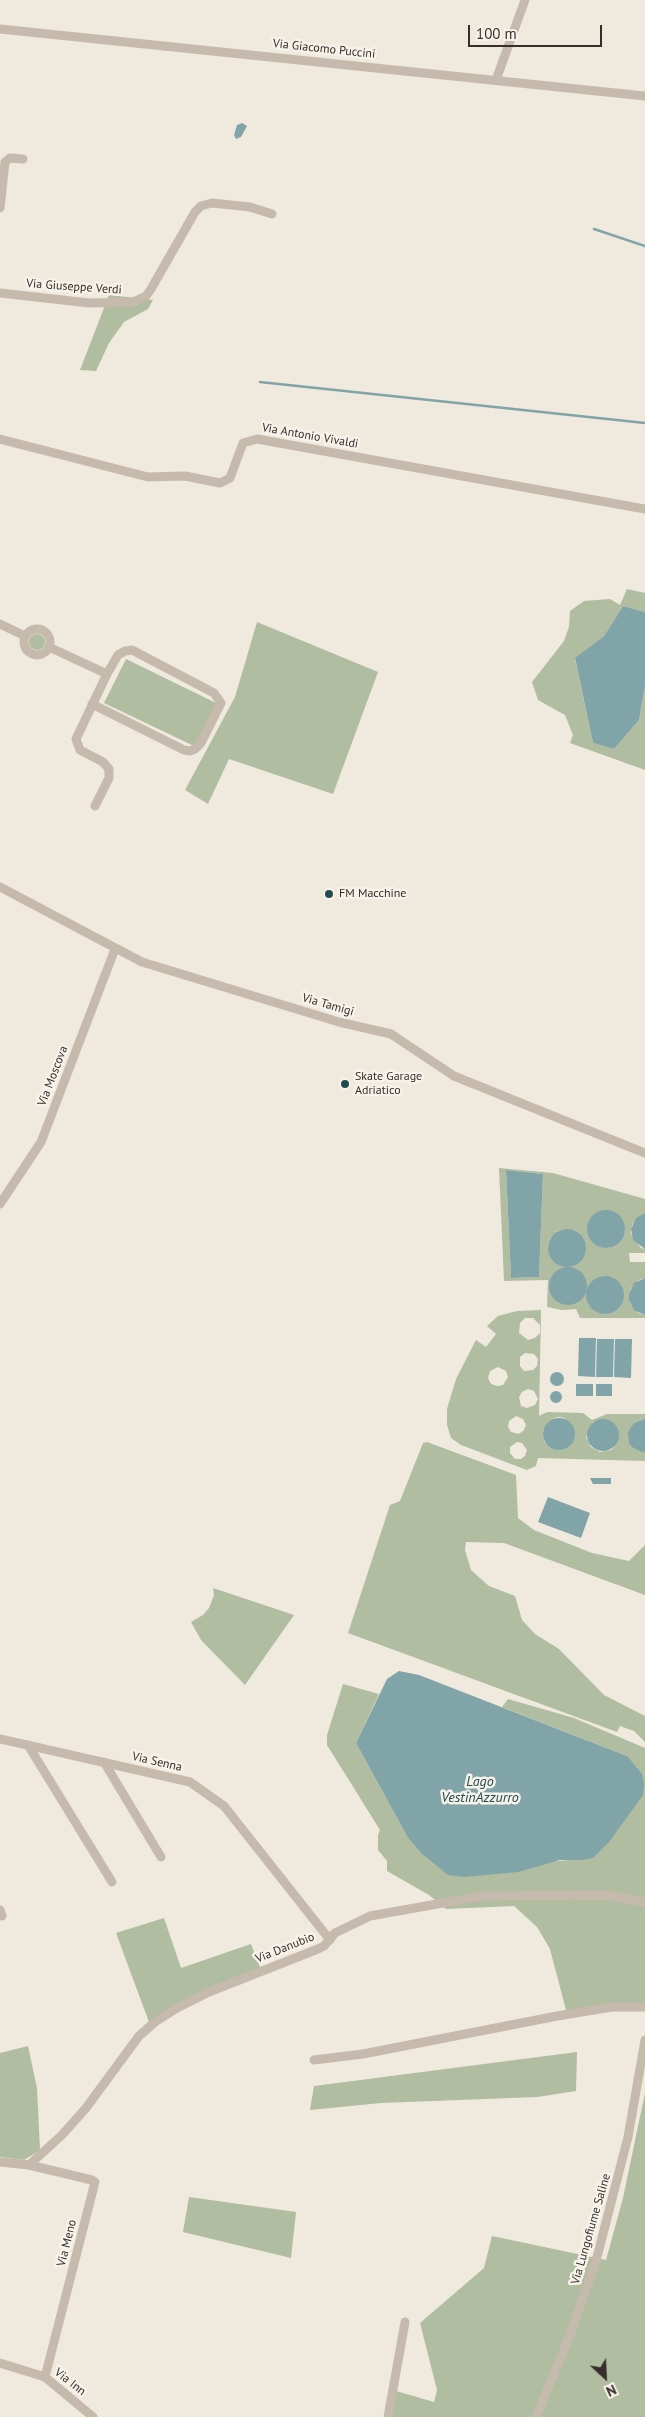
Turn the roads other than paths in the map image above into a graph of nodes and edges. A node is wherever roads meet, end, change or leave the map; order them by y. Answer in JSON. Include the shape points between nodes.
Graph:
{"nodes":[{"id":1,"x":525,"y":0,"type":"edge"},
{"id":2,"x":0,"y":29,"type":"edge"},
{"id":3,"x":496,"y":80,"type":"junction"},
{"id":4,"x":645,"y":96,"type":"edge"},
{"id":5,"x":24,"y":159,"type":"dead end"},
{"id":6,"x":0,"y":208,"type":"edge"},
{"id":7,"x":272,"y":214,"type":"dead end"},
{"id":8,"x":0,"y":293,"type":"edge"},
{"id":9,"x":0,"y":439,"type":"edge"},
{"id":10,"x":645,"y":509,"type":"edge"},
{"id":11,"x":0,"y":624,"type":"edge"},
{"id":12,"x":25,"y":636,"type":"junction"},
{"id":13,"x":49,"y":647,"type":"junction"},
{"id":14,"x":107,"y":674,"type":"junction"},
{"id":15,"x":92,"y":704,"type":"junction"},
{"id":16,"x":95,"y":806,"type":"dead end"},
{"id":17,"x":0,"y":887,"type":"edge"},
{"id":18,"x":115,"y":949,"type":"junction"},
{"id":19,"x":645,"y":1153,"type":"edge"},
{"id":20,"x":0,"y":1204,"type":"edge"},
{"id":21,"x":0,"y":1739,"type":"edge"},
{"id":22,"x":28,"y":1745,"type":"junction"},
{"id":23,"x":104,"y":1762,"type":"junction"},
{"id":24,"x":161,"y":1857,"type":"dead end"},
{"id":25,"x":112,"y":1882,"type":"dead end"},
{"id":26,"x":645,"y":1902,"type":"edge"},
{"id":27,"x":330,"y":1940,"type":"junction"},
{"id":28,"x":645,"y":2007,"type":"edge"},
{"id":29,"x":645,"y":2040,"type":"edge"},
{"id":30,"x":314,"y":2060,"type":"dead end"},
{"id":31,"x":0,"y":2162,"type":"edge"},
{"id":32,"x":29,"y":2165,"type":"junction"},
{"id":33,"x":405,"y":2322,"type":"dead end"},
{"id":34,"x":0,"y":2362,"type":"edge"},
{"id":35,"x":45,"y":2377,"type":"junction"},
{"id":36,"x":93,"y":2417,"type":"edge"},
{"id":37,"x":388,"y":2417,"type":"edge"},
{"id":38,"x":536,"y":2417,"type":"edge"}],
"edges":[{"from":1,"to":3,"type":"street"},
{"from":2,"to":3,"type":"street","name":"Via Giacomo Puccini"},
{"from":3,"to":4,"type":"street","name":"Via Giacomo Puccini"},
{"from":5,"to":6,"type":"street","via":[[10,158],[5,162]]},
{"from":7,"to":8,"type":"street","name":"Via Giuseppe Verdi","via":[[250,207],[212,203],[200,206],[151,289],[143,298],[133,302],[89,303]]},
{"from":9,"to":10,"type":"street","name":"Via Antonio Vivaldi","via":[[148,477],[185,476],[220,483],[230,478],[241,445],[256,439]]},
{"from":11,"to":12,"type":"street"},
{"from":12,"to":13,"type":"street","via":[[30,630],[42,630],[50,639]]},
{"from":12,"to":13,"type":"street","via":[[24,645],[33,654],[41,654]]},
{"from":13,"to":14,"type":"street"},
{"from":14,"to":15,"type":"street"},
{"from":14,"to":15,"type":"street","via":[[118,655],[132,650],[214,693],[219,697],[220,707],[199,746],[190,751]]},
{"from":15,"to":16,"type":"street","via":[[76,741],[80,750],[106,763],[109,769],[109,778]]},
{"from":17,"to":18,"type":"street","name":"Via Tamigi"},
{"from":18,"to":19,"type":"street","name":"Via Tamigi","via":[[162,969],[396,1036],[454,1076]]},
{"from":18,"to":20,"type":"street","name":"Via Moscova","via":[[41,1142]]},
{"from":21,"to":22,"type":"street","name":"Via Senna"},
{"from":22,"to":23,"type":"street","name":"Via Senna"},
{"from":22,"to":25,"type":"street"},
{"from":23,"to":24,"type":"street"},
{"from":23,"to":27,"type":"street","name":"Via Senna","via":[[190,1782],[224,1806]]},
{"from":26,"to":27,"type":"street","name":"Via Danubio","via":[[607,1895],[482,1896],[370,1916],[335,1933]]},
{"from":27,"to":32,"type":"street","name":"Via Danubio","via":[[318,1949],[209,1992],[155,2022],[139,2036],[62,2136]]},
{"from":28,"to":30,"type":"street","via":[[612,2007]]},
{"from":29,"to":38,"type":"street","name":"Via Lungofiume Saline","via":[[628,2137],[596,2261]]},
{"from":31,"to":32,"type":"street"},
{"from":32,"to":35,"type":"street","name":"Via Meno","via":[[95,2182]]},
{"from":33,"to":37,"type":"street"},
{"from":34,"to":35,"type":"street","name":"Via Inn"},
{"from":35,"to":36,"type":"street","name":"Via Inn"}]}
